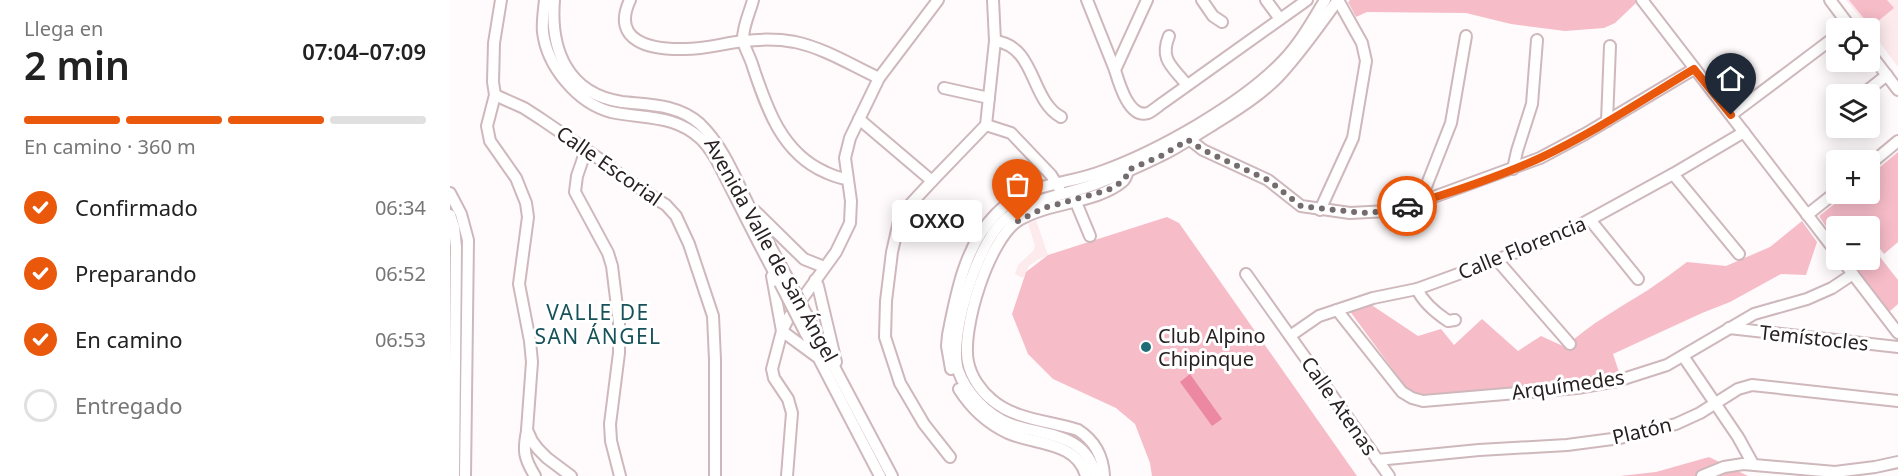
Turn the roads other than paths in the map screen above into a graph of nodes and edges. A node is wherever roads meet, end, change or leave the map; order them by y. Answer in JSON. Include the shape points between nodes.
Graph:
{"nodes":[{"id":1,"x":501,"y":0,"type":"edge"},
{"id":2,"x":545,"y":0,"type":"edge"},
{"id":3,"x":554,"y":0,"type":"edge"},
{"id":4,"x":630,"y":0,"type":"edge"},
{"id":5,"x":753,"y":0,"type":"edge"},
{"id":6,"x":938,"y":0,"type":"edge"},
{"id":7,"x":993,"y":0,"type":"edge"},
{"id":8,"x":1087,"y":0,"type":"edge"},
{"id":9,"x":1147,"y":0,"type":"edge"},
{"id":10,"x":1202,"y":0,"type":"edge"},
{"id":11,"x":1266,"y":0,"type":"edge"},
{"id":12,"x":1307,"y":0,"type":"edge"},
{"id":13,"x":1642,"y":0,"type":"edge"},
{"id":14,"x":1830,"y":0,"type":"edge"},
{"id":15,"x":1334,"y":1,"type":"edge"},
{"id":16,"x":1842,"y":18,"type":"edge"},
{"id":17,"x":1280,"y":19,"type":"junction"},
{"id":18,"x":1222,"y":22,"type":"dead end"},
{"id":19,"x":1169,"y":36,"type":"dead end"},
{"id":20,"x":1466,"y":36,"type":"dead end"},
{"id":21,"x":1538,"y":40,"type":"dead end"},
{"id":22,"x":743,"y":41,"type":"junction"},
{"id":23,"x":995,"y":41,"type":"junction"},
{"id":24,"x":1826,"y":44,"type":"edge"},
{"id":25,"x":1610,"y":46,"type":"dead end"},
{"id":26,"x":1880,"y":66,"type":"edge"},
{"id":27,"x":1694,"y":69,"type":"junction"},
{"id":28,"x":1115,"y":70,"type":"junction"},
{"id":29,"x":1887,"y":75,"type":"junction"},
{"id":30,"x":879,"y":78,"type":"junction"},
{"id":31,"x":1876,"y":84,"type":"edge"},
{"id":32,"x":1187,"y":85,"type":"junction"},
{"id":33,"x":944,"y":88,"type":"dead end"},
{"id":34,"x":1898,"y":90,"type":"edge"},
{"id":35,"x":495,"y":95,"type":"junction"},
{"id":36,"x":988,"y":98,"type":"junction"},
{"id":37,"x":1731,"y":115,"type":"junction"},
{"id":38,"x":1061,"y":117,"type":"dead end"},
{"id":39,"x":860,"y":120,"type":"junction"},
{"id":40,"x":1607,"y":121,"type":"junction"},
{"id":41,"x":986,"y":125,"type":"junction"},
{"id":42,"x":1744,"y":132,"type":"junction"},
{"id":43,"x":1185,"y":137,"type":"junction"},
{"id":44,"x":1898,"y":141,"type":"edge"},
{"id":45,"x":585,"y":150,"type":"junction"},
{"id":46,"x":1880,"y":156,"type":"edge"},
{"id":47,"x":1514,"y":169,"type":"junction"},
{"id":48,"x":1128,"y":170,"type":"junction"},
{"id":49,"x":1673,"y":174,"type":"junction"},
{"id":50,"x":847,"y":179,"type":"junction"},
{"id":51,"x":1052,"y":180,"type":"junction"},
{"id":52,"x":932,"y":181,"type":"junction"},
{"id":53,"x":450,"y":193,"type":"edge"},
{"id":54,"x":1060,"y":194,"type":"junction"},
{"id":55,"x":1049,"y":197,"type":"junction"},
{"id":56,"x":1075,"y":200,"type":"junction"},
{"id":57,"x":1826,"y":200,"type":"edge"},
{"id":58,"x":1420,"y":202,"type":"junction"},
{"id":59,"x":750,"y":207,"type":"junction"},
{"id":60,"x":1320,"y":210,"type":"junction"},
{"id":61,"x":450,"y":215,"type":"edge"},
{"id":62,"x":1807,"y":215,"type":"junction"},
{"id":63,"x":1591,"y":221,"type":"junction"},
{"id":64,"x":1090,"y":236,"type":"dead end"},
{"id":65,"x":1826,"y":239,"type":"edge"},
{"id":66,"x":1739,"y":254,"type":"dead end"},
{"id":67,"x":1497,"y":260,"type":"junction"},
{"id":68,"x":771,"y":266,"type":"junction"},
{"id":69,"x":824,"y":267,"type":"junction"},
{"id":70,"x":1850,"y":270,"type":"edge"},
{"id":71,"x":1246,"y":274,"type":"dead end"},
{"id":72,"x":1853,"y":274,"type":"junction"},
{"id":73,"x":1638,"y":279,"type":"dead end"},
{"id":74,"x":815,"y":280,"type":"junction"},
{"id":75,"x":784,"y":281,"type":"junction"},
{"id":76,"x":1417,"y":289,"type":"junction"},
{"id":77,"x":1337,"y":310,"type":"junction"},
{"id":78,"x":1455,"y":320,"type":"dead end"},
{"id":79,"x":1730,"y":328,"type":"junction"},
{"id":80,"x":808,"y":329,"type":"junction"},
{"id":81,"x":782,"y":331,"type":"junction"},
{"id":82,"x":1898,"y":333,"type":"edge"},
{"id":83,"x":1290,"y":336,"type":"junction"},
{"id":84,"x":1570,"y":344,"type":"dead end"},
{"id":85,"x":1898,"y":347,"type":"edge"},
{"id":86,"x":1683,"y":357,"type":"junction"},
{"id":87,"x":819,"y":358,"type":"junction"},
{"id":88,"x":839,"y":374,"type":"junction"},
{"id":89,"x":1898,"y":402,"type":"edge"},
{"id":90,"x":1715,"y":403,"type":"junction"},
{"id":91,"x":527,"y":430,"type":"junction"},
{"id":92,"x":950,"y":457,"type":"dead end"},
{"id":93,"x":1377,"y":460,"type":"junction"},
{"id":94,"x":1898,"y":462,"type":"edge"},
{"id":95,"x":1753,"y":464,"type":"junction"},
{"id":96,"x":454,"y":476,"type":"edge"},
{"id":97,"x":465,"y":476,"type":"edge"},
{"id":98,"x":535,"y":476,"type":"edge"},
{"id":99,"x":571,"y":476,"type":"edge"},
{"id":100,"x":620,"y":476,"type":"edge"},
{"id":101,"x":715,"y":476,"type":"edge"},
{"id":102,"x":787,"y":476,"type":"edge"},
{"id":103,"x":880,"y":476,"type":"edge"},
{"id":104,"x":892,"y":476,"type":"edge"},
{"id":105,"x":1086,"y":476,"type":"edge"},
{"id":106,"x":1096,"y":476,"type":"edge"},
{"id":107,"x":1104,"y":476,"type":"edge"},
{"id":108,"x":1389,"y":476,"type":"edge"},
{"id":109,"x":1702,"y":476,"type":"edge"}],
"edges":[{"from":1,"to":35,"type":"street","via":[[494,43]]},
{"from":2,"to":68,"type":"street","name":"Avenida Valle de San Ángel","via":[[543,32],[550,57],[562,77],[599,107],[675,122],[700,139],[722,170]]},
{"from":3,"to":59,"type":"street","name":"Avenida Valle de San Ángel","via":[[556,44],[575,78],[604,97],[666,107],[692,118],[718,145]]},
{"from":4,"to":22,"type":"street","via":[[624,26],[636,40],[650,46],[684,50]]},
{"from":5,"to":22,"type":"street"},
{"from":6,"to":30,"type":"street"},
{"from":7,"to":23,"type":"street"},
{"from":8,"to":28,"type":"street"},
{"from":9,"to":28,"type":"street"},
{"from":10,"to":18,"type":"street"},
{"from":11,"to":17,"type":"street"},
{"from":12,"to":17,"type":"street"},
{"from":13,"to":27,"type":"street"},
{"from":14,"to":16,"type":"street"},
{"from":15,"to":43,"type":"street","via":[[1302,51],[1275,80],[1230,114]]},
{"from":15,"to":60,"type":"street","via":[[1362,43],[1366,61],[1353,138]]},
{"from":17,"to":32,"type":"street"},
{"from":19,"to":32,"type":"street","via":[[1164,54]]},
{"from":20,"to":58,"type":"street","via":[[1451,123]]},
{"from":21,"to":47,"type":"street","via":[[1532,104]]},
{"from":22,"to":30,"type":"street","via":[[796,43]]},
{"from":22,"to":50,"type":"street","via":[[786,143],[810,164]]},
{"from":23,"to":36,"type":"street"},
{"from":23,"to":38,"type":"street","via":[[1019,53],[1048,106]]},
{"from":24,"to":37,"type":"street"},
{"from":25,"to":40,"type":"street"},
{"from":26,"to":29,"type":"street"},
{"from":27,"to":37,"type":"street"},
{"from":27,"to":40,"type":"street"},
{"from":28,"to":32,"type":"street","via":[[1124,96],[1141,113],[1148,113]]},
{"from":29,"to":31,"type":"street"},
{"from":29,"to":34,"type":"street"},
{"from":30,"to":39,"type":"street"},
{"from":33,"to":36,"type":"street"},
{"from":35,"to":45,"type":"street","name":"Calle Escorial","via":[[524,108]]},
{"from":35,"to":91,"type":"street","via":[[488,117],[490,141],[516,178],[528,218],[519,284],[532,362]]},
{"from":36,"to":41,"type":"street"},
{"from":37,"to":42,"type":"street"},
{"from":39,"to":50,"type":"street","via":[[845,158]]},
{"from":39,"to":52,"type":"street"},
{"from":40,"to":47,"type":"street"},
{"from":41,"to":51,"type":"street","via":[[1011,133]]},
{"from":41,"to":52,"type":"street"},
{"from":42,"to":49,"type":"street","name":"Calle Florencia"},
{"from":42,"to":62,"type":"street"},
{"from":43,"to":48,"type":"street","via":[[1161,156]]},
{"from":43,"to":51,"type":"street","via":[[1102,172]]},
{"from":43,"to":60,"type":"street","via":[[1203,150],[1268,180],[1301,206]]},
{"from":44,"to":46,"type":"street"},
{"from":45,"to":100,"type":"street","via":[[575,192],[608,253],[618,312],[619,353],[610,424]]},
{"from":45,"to":101,"type":"street","name":"Calle Escorial","via":[[671,209],[689,244],[713,316]]},
{"from":47,"to":58,"type":"street"},
{"from":48,"to":54,"type":"street"},
{"from":48,"to":56,"type":"street","via":[[1125,180],[1108,190]]},
{"from":49,"to":63,"type":"street","name":"Calle Florencia"},
{"from":49,"to":66,"type":"street"},
{"from":50,"to":69,"type":"street","via":[[850,223],[843,241]]},
{"from":51,"to":54,"type":"street"},
{"from":51,"to":55,"type":"street"},
{"from":51,"to":105,"type":"street","via":[[1010,202],[981,233],[963,272],[947,346],[951,370],[969,405],[1007,432],[1072,454],[1083,465]]},
{"from":52,"to":92,"type":"street","via":[[900,217],[892,252],[885,337],[900,382],[924,424]]},
{"from":53,"to":97,"type":"street","via":[[468,240]]},
{"from":54,"to":55,"type":"street"},
{"from":55,"to":106,"type":"street","via":[[1014,212],[985,247],[965,299],[956,361],[964,384],[987,411],[1008,423],[1072,442],[1090,457]]},
{"from":56,"to":64,"type":"street"},
{"from":56,"to":107,"type":"street","via":[[1044,208],[1014,225],[1002,238],[972,313],[968,362],[979,386],[1004,409],[1078,430],[1088,437],[1100,454]]},
{"from":57,"to":62,"type":"street"},
{"from":58,"to":60,"type":"street","via":[[1373,213]]},
{"from":59,"to":69,"type":"street","via":[[804,259]]},
{"from":59,"to":75,"type":"street","name":"Avenida Valle de San Ángel"},
{"from":61,"to":96,"type":"street","via":[[456,247]]},
{"from":62,"to":65,"type":"street"},
{"from":63,"to":67,"type":"street","name":"Calle Florencia"},
{"from":63,"to":73,"type":"street"},
{"from":67,"to":76,"type":"street","name":"Calle Florencia"},
{"from":67,"to":84,"type":"street"},
{"from":68,"to":75,"type":"street","name":"Avenida Valle de San Ángel"},
{"from":68,"to":81,"type":"street"},
{"from":69,"to":74,"type":"street"},
{"from":70,"to":72,"type":"street"},
{"from":71,"to":83,"type":"street","name":"Calle Atenas"},
{"from":72,"to":79,"type":"street","name":"Arquímedes","via":[[1821,293],[1754,314]]},
{"from":72,"to":82,"type":"street"},
{"from":74,"to":81,"type":"street"},
{"from":74,"to":88,"type":"street"},
{"from":75,"to":80,"type":"street","name":"Avenida Valle de San Ángel","bridge":true},
{"from":76,"to":77,"type":"street","name":"Calle Florencia"},
{"from":76,"to":78,"type":"street","via":[[1439,315],[1448,321]]},
{"from":77,"to":83,"type":"street","name":"Calle Florencia","via":[[1319,316]]},
{"from":77,"to":86,"type":"street","name":"Arquímedes","via":[[1402,392],[1423,401],[1599,385],[1644,374]]},
{"from":79,"to":85,"type":"street","name":"Temístocles"},
{"from":79,"to":86,"type":"street","name":"Arquímedes"},
{"from":80,"to":87,"type":"street","name":"Avenida Valle de San Ángel"},
{"from":80,"to":88,"type":"street","name":"Avenida Valle de San Ángel"},
{"from":81,"to":87,"type":"street"},
{"from":81,"to":102,"type":"street","via":[[772,369],[792,413]]},
{"from":83,"to":93,"type":"street","name":"Calle Atenas"},
{"from":86,"to":90,"type":"street"},
{"from":87,"to":103,"type":"street","name":"Avenida Valle de San Ángel"},
{"from":88,"to":104,"type":"street","name":"Avenida Valle de San Ángel"},
{"from":89,"to":90,"type":"street","name":"Platón","via":[[1752,385]]},
{"from":90,"to":93,"type":"street","name":"Platón","via":[[1676,424],[1620,438]]},
{"from":90,"to":95,"type":"street"},
{"from":91,"to":98,"type":"street","via":[[525,456]]},
{"from":91,"to":99,"type":"street","via":[[537,449]]},
{"from":93,"to":108,"type":"street","name":"Calle Atenas"},
{"from":94,"to":95,"type":"street","via":[[1835,472]]},
{"from":95,"to":109,"type":"street","via":[[1732,465]]}]}
